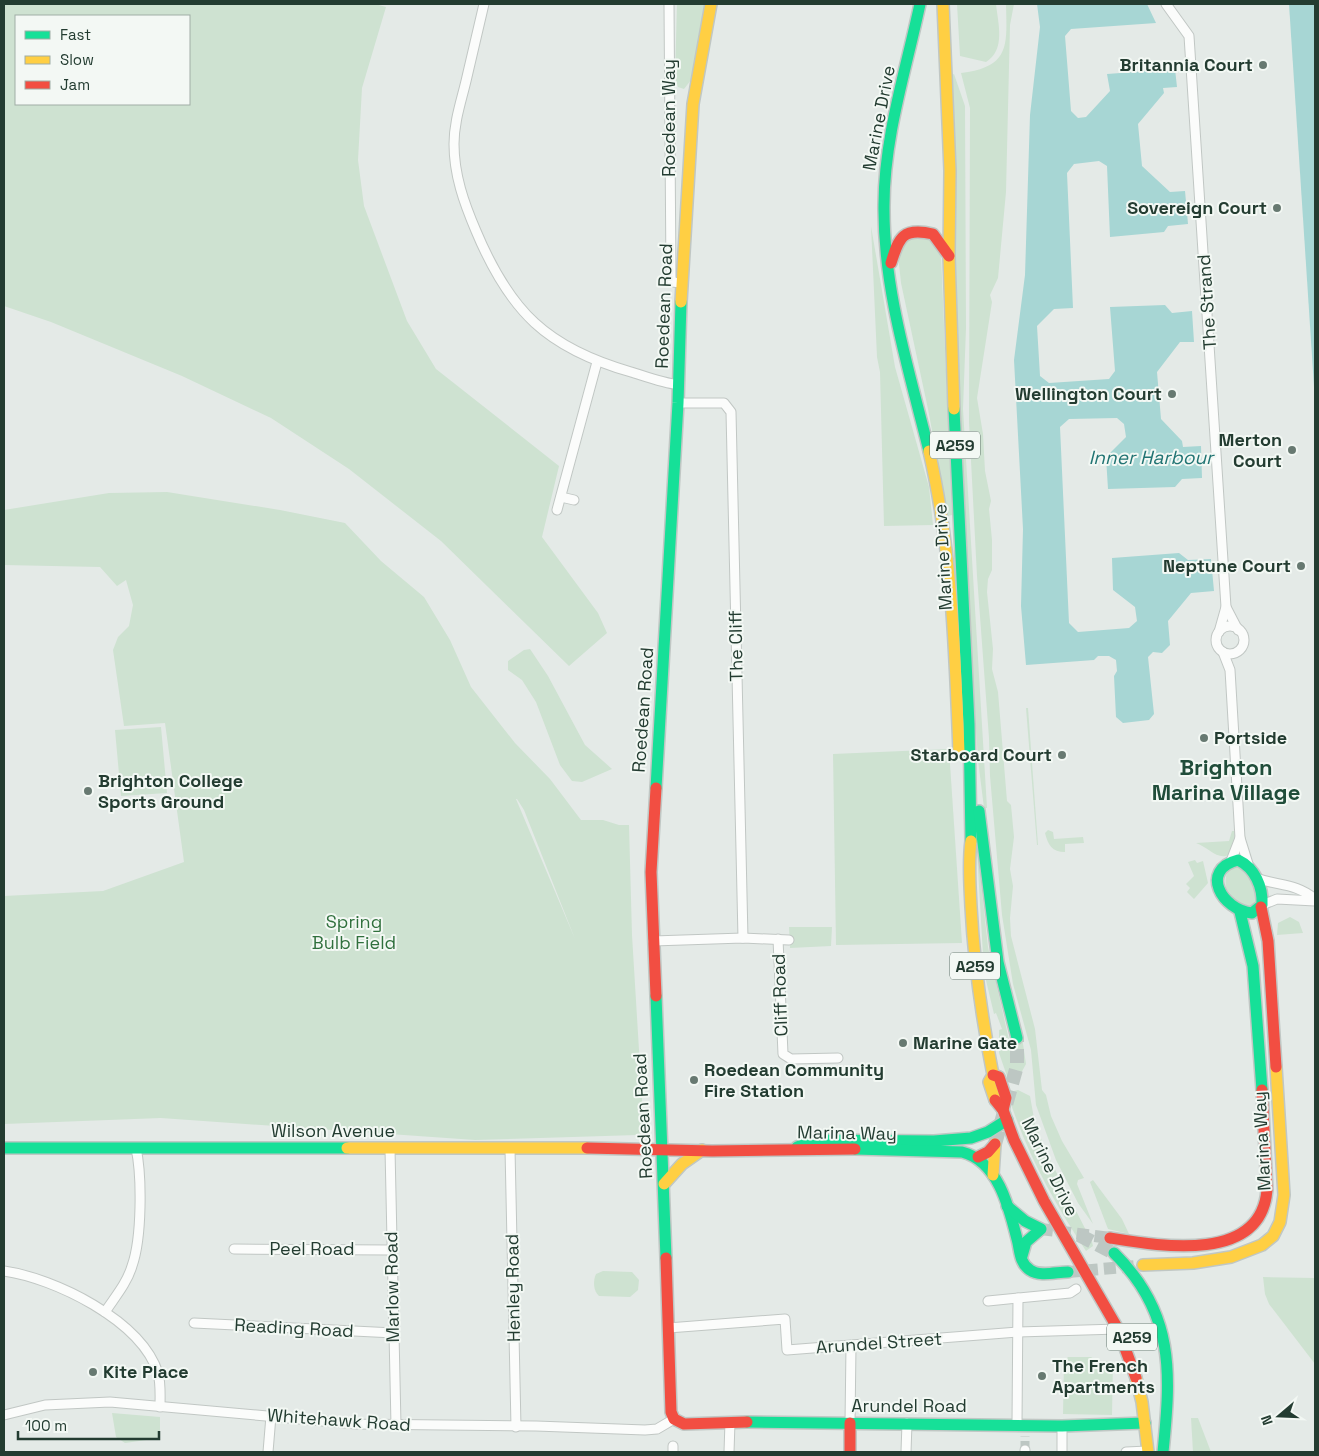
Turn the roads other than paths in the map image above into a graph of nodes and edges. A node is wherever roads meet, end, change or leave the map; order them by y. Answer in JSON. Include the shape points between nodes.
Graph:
{"nodes":[{"id":1,"x":484,"y":4,"type":"edge"},
{"id":2,"x":669,"y":4,"type":"edge"},
{"id":3,"x":712,"y":4,"type":"edge"},
{"id":4,"x":920,"y":4,"type":"edge"},
{"id":5,"x":943,"y":4,"type":"edge"},
{"id":6,"x":1166,"y":4,"type":"edge"},
{"id":7,"x":670,"y":233,"type":"junction"},
{"id":8,"x":684,"y":234,"type":"junction"},
{"id":9,"x":949,"y":256,"type":"junction"},
{"id":10,"x":889,"y":270,"type":"junction"},
{"id":11,"x":681,"y":282,"type":"junction"},
{"id":12,"x":597,"y":362,"type":"junction"},
{"id":13,"x":679,"y":385,"type":"junction"},
{"id":14,"x":678,"y":403,"type":"junction"},
{"id":15,"x":561,"y":497,"type":"junction"},
{"id":16,"x":574,"y":500,"type":"dead end"},
{"id":17,"x":557,"y":510,"type":"dead end"},
{"id":18,"x":1227,"y":609,"type":"junction"},
{"id":19,"x":1235,"y":628,"type":"junction"},
{"id":20,"x":1219,"y":632,"type":"junction"},
{"id":21,"x":1223,"y":652,"type":"junction"},
{"id":22,"x":1236,"y":653,"type":"junction"},
{"id":23,"x":1230,"y":670,"type":"junction"},
{"id":24,"x":968,"y":724,"type":"junction"},
{"id":25,"x":1240,"y":838,"type":"junction"},
{"id":26,"x":969,"y":857,"type":"junction"},
{"id":27,"x":1231,"y":861,"type":"junction"},
{"id":28,"x":1249,"y":867,"type":"junction"},
{"id":29,"x":1256,"y":878,"type":"junction"},
{"id":30,"x":1315,"y":900,"type":"edge"},
{"id":31,"x":1262,"y":906,"type":"junction"},
{"id":32,"x":1240,"y":912,"type":"junction"},
{"id":33,"x":743,"y":938,"type":"junction"},
{"id":34,"x":778,"y":939,"type":"junction"},
{"id":35,"x":789,"y":940,"type":"dead end"},
{"id":36,"x":654,"y":941,"type":"junction"},
{"id":37,"x":1017,"y":1038,"type":"tunnel mouth"},
{"id":38,"x":838,"y":1058,"type":"dead end"},
{"id":39,"x":1005,"y":1115,"type":"junction"},
{"id":40,"x":4,"y":1148,"type":"edge"},
{"id":41,"x":136,"y":1148,"type":"junction"},
{"id":42,"x":390,"y":1149,"type":"junction"},
{"id":43,"x":510,"y":1149,"type":"junction"},
{"id":44,"x":662,"y":1149,"type":"junction"},
{"id":45,"x":793,"y":1149,"type":"junction"},
{"id":46,"x":702,"y":1150,"type":"junction"},
{"id":47,"x":978,"y":1157,"type":"junction"},
{"id":48,"x":993,"y":1175,"type":"junction"},
{"id":49,"x":664,"y":1184,"type":"junction"},
{"id":50,"x":1003,"y":1202,"type":"junction"},
{"id":51,"x":1110,"y":1238,"type":"tunnel mouth"},
{"id":52,"x":1068,"y":1239,"type":"junction"},
{"id":53,"x":234,"y":1249,"type":"dead end"},
{"id":54,"x":391,"y":1250,"type":"junction"},
{"id":55,"x":1114,"y":1253,"type":"tunnel mouth"},
{"id":56,"x":1021,"y":1259,"type":"junction"},
{"id":57,"x":1143,"y":1265,"type":"tunnel mouth"},
{"id":58,"x":4,"y":1271,"type":"edge"},
{"id":59,"x":1068,"y":1272,"type":"tunnel mouth"},
{"id":60,"x":1076,"y":1289,"type":"dead end"},
{"id":61,"x":1018,"y":1298,"type":"junction"},
{"id":62,"x":988,"y":1301,"type":"dead end"},
{"id":63,"x":105,"y":1312,"type":"junction"},
{"id":64,"x":194,"y":1323,"type":"dead end"},
{"id":65,"x":668,"y":1328,"type":"junction"},
{"id":66,"x":1118,"y":1329,"type":"junction"},
{"id":67,"x":1018,"y":1332,"type":"junction"},
{"id":68,"x":394,"y":1333,"type":"junction"},
{"id":69,"x":851,"y":1346,"type":"junction"},
{"id":70,"x":160,"y":1407,"type":"junction"},
{"id":71,"x":4,"y":1415,"type":"edge"},
{"id":72,"x":271,"y":1416,"type":"junction"},
{"id":73,"x":674,"y":1419,"type":"junction"},
{"id":74,"x":730,"y":1422,"type":"junction"},
{"id":75,"x":850,"y":1423,"type":"junction"},
{"id":76,"x":906,"y":1423,"type":"junction"},
{"id":77,"x":1021,"y":1424,"type":"junction"},
{"id":78,"x":1145,"y":1424,"type":"junction"},
{"id":79,"x":396,"y":1425,"type":"junction"},
{"id":80,"x":1062,"y":1426,"type":"junction"},
{"id":81,"x":516,"y":1427,"type":"junction"},
{"id":82,"x":1025,"y":1436,"type":"tunnel mouth"},
{"id":83,"x":268,"y":1452,"type":"edge"},
{"id":84,"x":729,"y":1452,"type":"edge"},
{"id":85,"x":850,"y":1452,"type":"edge"},
{"id":86,"x":906,"y":1452,"type":"edge"},
{"id":87,"x":1062,"y":1452,"type":"edge"},
{"id":88,"x":1126,"y":1452,"type":"edge"},
{"id":89,"x":1150,"y":1452,"type":"edge"},
{"id":90,"x":1163,"y":1452,"type":"edge"}],
"edges":[{"from":1,"to":12,"type":"street","via":[[455,122],[454,157],[461,191],[490,263],[514,300],[546,334]]},
{"from":2,"to":7,"type":"street","name":"Roedean Way"},
{"from":3,"to":8,"type":"main road","name":"Roedean Road","via":[[693,104]]},
{"from":4,"to":10,"type":"main road","name":"Marine Drive","number":"A259","via":[[890,133],[884,182],[884,233]]},
{"from":5,"to":9,"type":"main road","name":"Marine Drive","number":"A259","via":[[950,171]]},
{"from":6,"to":18,"type":"street","name":"The Strand","via":[[1189,36]]},
{"from":7,"to":8,"type":"street"},
{"from":7,"to":11,"type":"street","name":"Roedean Way","via":[[671,281]]},
{"from":8,"to":11,"type":"main road","name":"Roedean Road"},
{"from":9,"to":10,"type":"main road","name":"Marine Drive","number":"A259","via":[[933,234],[912,232],[898,240]]},
{"from":9,"to":24,"type":"main road","name":"Marine Drive","number":"A259"},
{"from":10,"to":26,"type":"main road","name":"Marine Drive","number":"A259","via":[[902,345],[936,483],[943,525],[953,636],[962,827]]},
{"from":11,"to":13,"type":"main road","name":"Roedean Road"},
{"from":12,"to":13,"type":"street"},
{"from":12,"to":15,"type":"street"},
{"from":13,"to":14,"type":"main road","name":"Roedean Road"},
{"from":14,"to":33,"type":"street","name":"The Cliff","via":[[724,403],[731,412]]},
{"from":14,"to":36,"type":"main road","name":"Roedean Road","via":[[651,863]]},
{"from":15,"to":16,"type":"street"},
{"from":15,"to":17,"type":"street"},
{"from":18,"to":19,"type":"street","name":"The Strand"},
{"from":18,"to":20,"type":"street","name":"The Strand"},
{"from":19,"to":20,"type":"street"},
{"from":19,"to":22,"type":"street","via":[[1244,642]]},
{"from":20,"to":21,"type":"street","via":[[1216,640]]},
{"from":21,"to":22,"type":"street"},
{"from":21,"to":23,"type":"street"},
{"from":22,"to":23,"type":"street"},
{"from":23,"to":25,"type":"street"},
{"from":24,"to":26,"type":"main road","name":"Marine Drive","number":"A259","via":[[972,829]]},
{"from":24,"to":37,"type":"main road","via":[[998,962]]},
{"from":25,"to":27,"type":"street"},
{"from":25,"to":28,"type":"street"},
{"from":26,"to":39,"type":"main road","name":"Marine Drive","number":"A259","via":[[979,1002],[993,1075],[1000,1077],[1006,1098]]},
{"from":27,"to":28,"type":"main road","via":[[1241,861]]},
{"from":27,"to":32,"type":"main road","via":[[1220,867],[1218,883],[1223,896]]},
{"from":28,"to":29,"type":"main road"},
{"from":29,"to":30,"type":"street","via":[[1295,886]]},
{"from":29,"to":31,"type":"main road","via":[[1262,894]]},
{"from":30,"to":31,"type":"street","via":[[1277,899]]},
{"from":31,"to":32,"type":"main road","via":[[1252,913]]},
{"from":31,"to":57,"type":"main road","name":"Marina Way","via":[[1268,941],[1284,1195],[1280,1223],[1269,1240],[1248,1253]]},
{"from":32,"to":51,"type":"main road","name":"Marina Way","via":[[1250,949],[1255,992],[1267,1166],[1264,1206],[1249,1230],[1224,1241],[1164,1246]]},
{"from":33,"to":34,"type":"street"},
{"from":33,"to":36,"type":"street"},
{"from":34,"to":35,"type":"street"},
{"from":34,"to":38,"type":"street","name":"Cliff Road","via":[[783,1054],[791,1059]]},
{"from":36,"to":44,"type":"main road","name":"Roedean Road"},
{"from":39,"to":45,"type":"main road","via":[[988,1132],[971,1138],[814,1140]]},
{"from":39,"to":52,"type":"main road","name":"Marine Drive","number":"A259","via":[[1033,1180]]},
{"from":40,"to":41,"type":"main road","name":"Wilson Avenue"},
{"from":41,"to":42,"type":"main road","name":"Wilson Avenue"},
{"from":41,"to":63,"type":"street","via":[[139,1209],[135,1257],[127,1278]]},
{"from":42,"to":43,"type":"main road","name":"Wilson Avenue"},
{"from":42,"to":54,"type":"street","name":"Marlow Road"},
{"from":43,"to":44,"type":"main road","name":"Wilson Avenue"},
{"from":43,"to":81,"type":"street","name":"Henley Road"},
{"from":44,"to":46,"type":"main road","name":"Marina Way"},
{"from":44,"to":49,"type":"main road","name":"Roedean Road"},
{"from":45,"to":46,"type":"main road","name":"Marina Way"},
{"from":45,"to":47,"type":"main road","name":"Marina Way","via":[[957,1152]]},
{"from":46,"to":49,"type":"main road","via":[[682,1164]]},
{"from":47,"to":48,"type":"main road"},
{"from":47,"to":48,"type":"main road","via":[[996,1144]]},
{"from":48,"to":50,"type":"main road"},
{"from":49,"to":65,"type":"main road","name":"Roedean Road"},
{"from":50,"to":56,"type":"main road"},
{"from":50,"to":56,"type":"main road","via":[[1018,1216],[1041,1229],[1026,1242]]},
{"from":52,"to":66,"type":"main road","name":"Marine Drive","number":"A259","via":[[1076,1261]]},
{"from":52,"to":89,"type":"main road","name":"Marine Drive","number":"A259","via":[[1104,1284],[1136,1348],[1150,1392]]},
{"from":53,"to":54,"type":"street","name":"Peel Road"},
{"from":54,"to":68,"type":"street","name":"Marlow Road"},
{"from":55,"to":90,"type":"main road","via":[[1130,1269],[1145,1292],[1164,1343],[1169,1391]]},
{"from":56,"to":59,"type":"main road","via":[[1037,1273]]},
{"from":58,"to":63,"type":"street","via":[[57,1285]]},
{"from":60,"to":61,"type":"street","via":[[1070,1293]]},
{"from":61,"to":62,"type":"street"},
{"from":61,"to":67,"type":"street"},
{"from":63,"to":70,"type":"street","via":[[137,1342],[155,1366],[159,1378]]},
{"from":64,"to":68,"type":"street","name":"Reading Road"},
{"from":65,"to":69,"type":"street","name":"Arundel Street","via":[[785,1319],[787,1350]]},
{"from":65,"to":73,"type":"main road","name":"Roedean Road","via":[[670,1409]]},
{"from":66,"to":67,"type":"street","name":"Arundel Street"},
{"from":66,"to":78,"type":"main road","name":"Marine Drive","number":"A259","via":[[1137,1380]]},
{"from":67,"to":69,"type":"street","name":"Arundel Street"},
{"from":67,"to":77,"type":"street"},
{"from":68,"to":79,"type":"street","name":"Marlow Road"},
{"from":69,"to":75,"type":"street"},
{"from":70,"to":71,"type":"street","name":"Whitehawk Road","via":[[78,1402],[45,1405]]},
{"from":70,"to":72,"type":"street","name":"Whitehawk Road"},
{"from":72,"to":79,"type":"street","name":"Whitehawk Road"},
{"from":72,"to":83,"type":"street"},
{"from":73,"to":74,"type":"main road","name":"Arundel Road","via":[[684,1424]]},
{"from":73,"to":81,"type":"street","name":"Whitehawk Road","via":[[650,1430]]},
{"from":74,"to":75,"type":"main road","name":"Arundel Road"},
{"from":74,"to":84,"type":"street"},
{"from":75,"to":76,"type":"main road","name":"Arundel Road"},
{"from":75,"to":85,"type":"main road"},
{"from":76,"to":77,"type":"main road","name":"Arundel Road"},
{"from":76,"to":86,"type":"street"},
{"from":77,"to":80,"type":"main road","name":"Arundel Road"},
{"from":77,"to":82,"type":"street"},
{"from":78,"to":80,"type":"main road","name":"Arundel Road"},
{"from":78,"to":89,"type":"main road","number":"A259"},
{"from":79,"to":81,"type":"street","name":"Whitehawk Road"},
{"from":80,"to":87,"type":"street"},
{"from":88,"to":89,"type":"street"}]}
